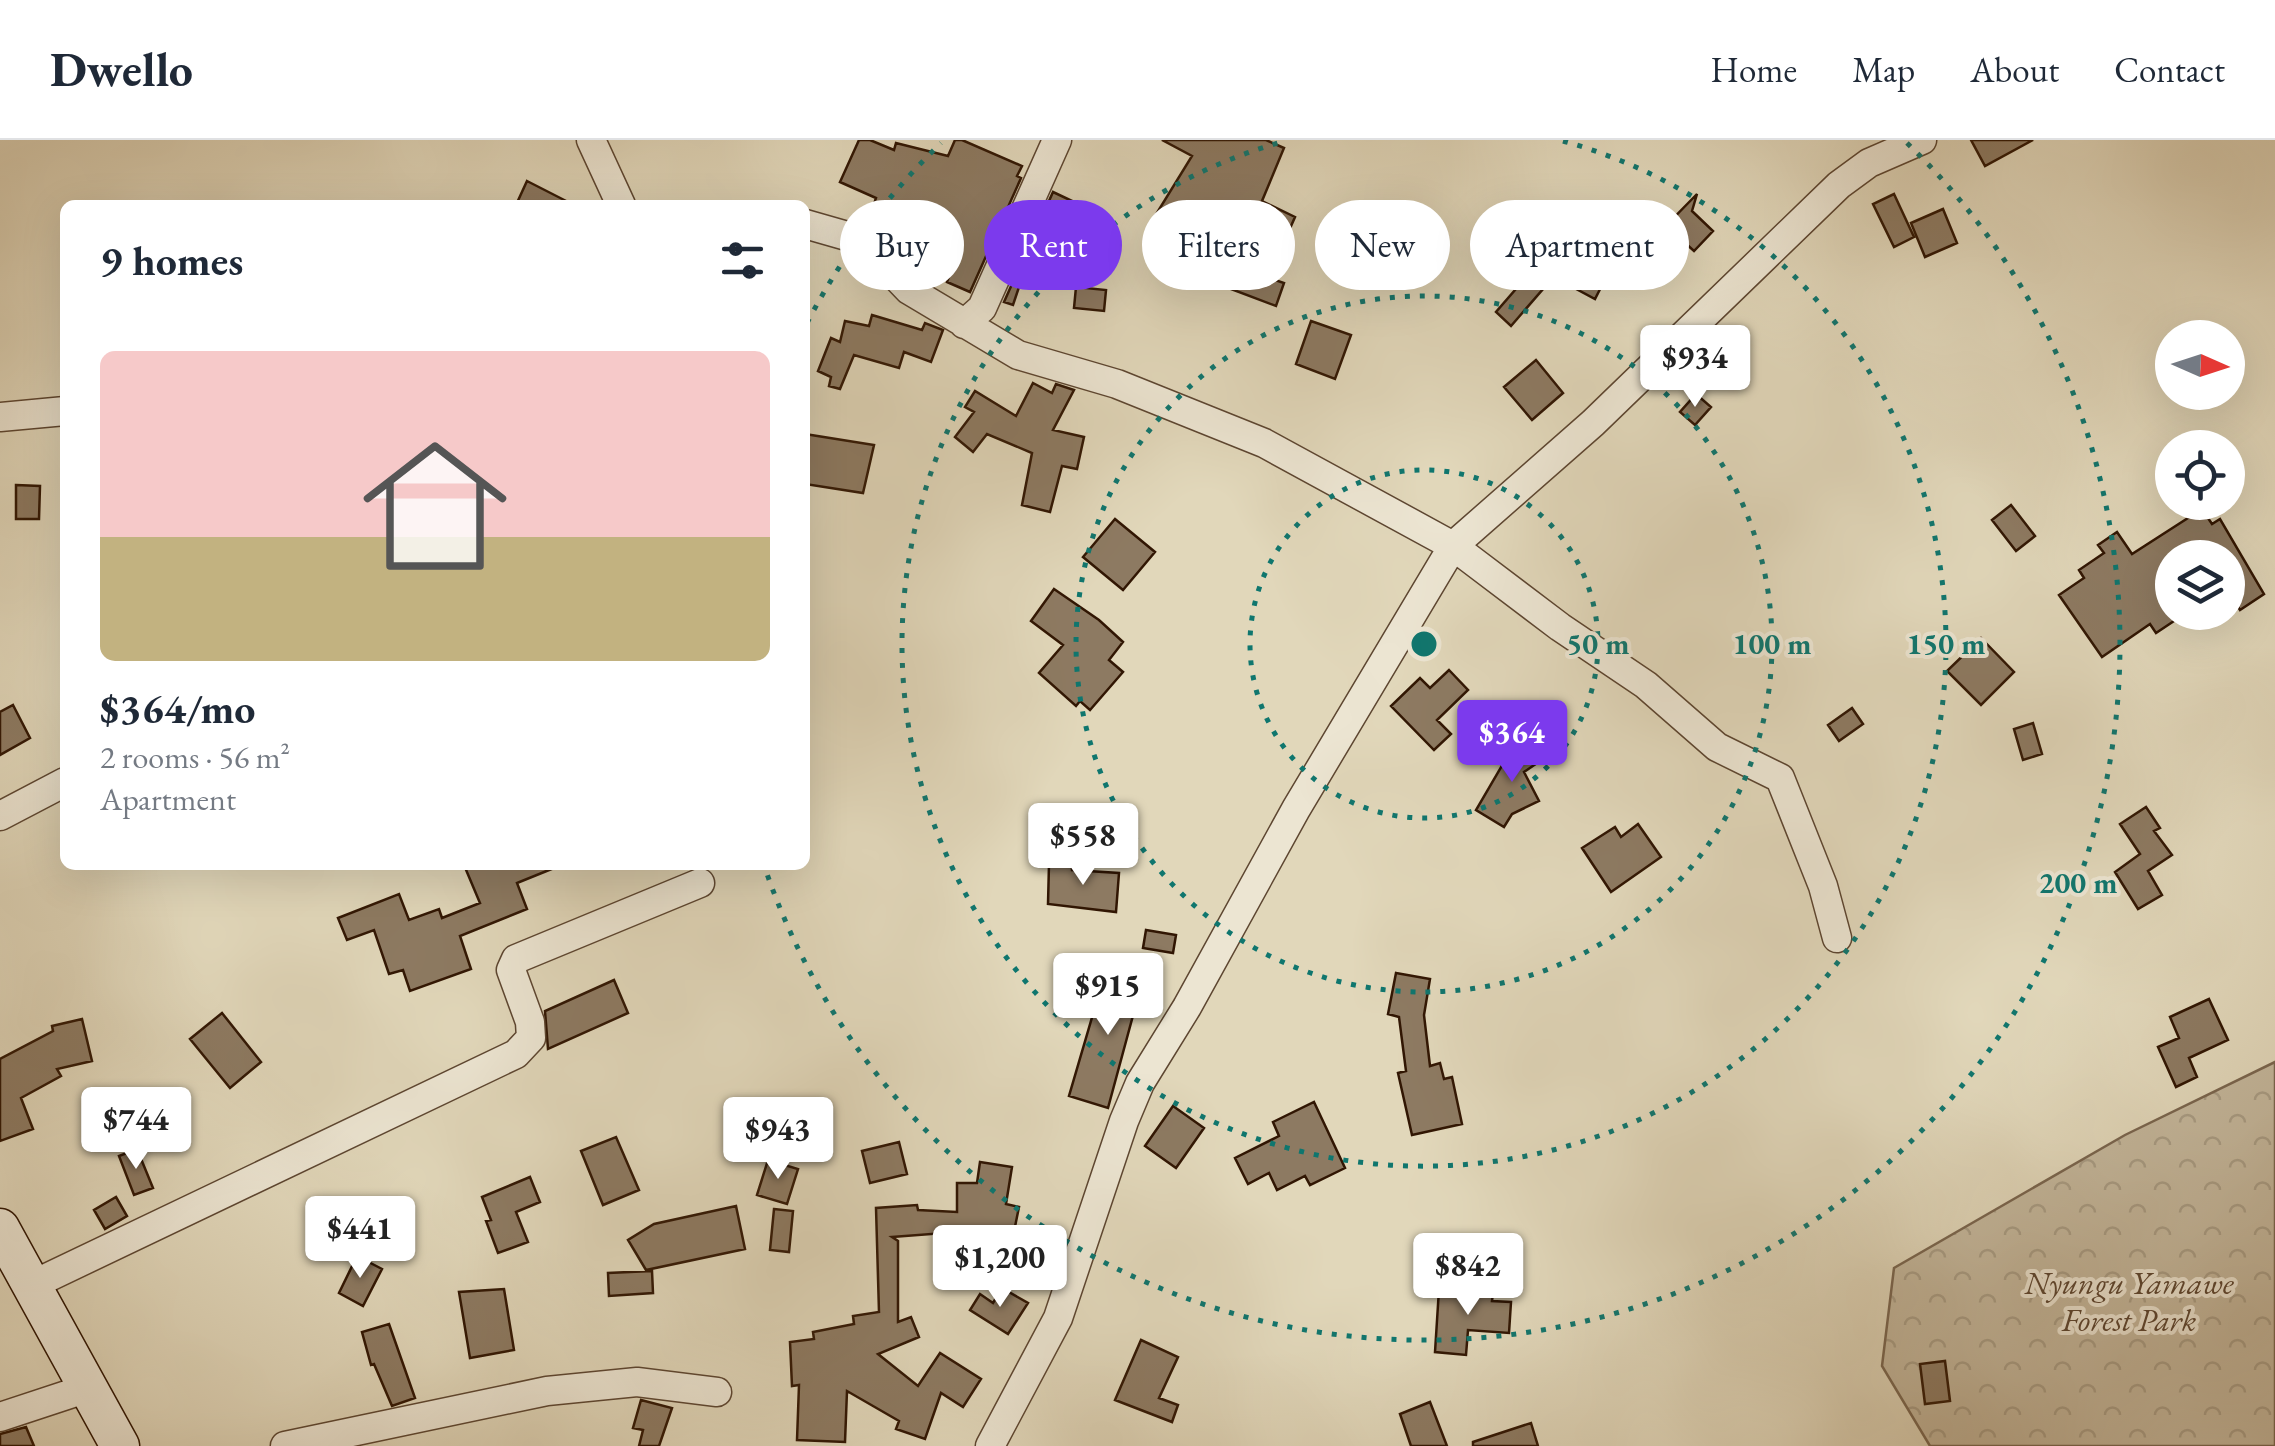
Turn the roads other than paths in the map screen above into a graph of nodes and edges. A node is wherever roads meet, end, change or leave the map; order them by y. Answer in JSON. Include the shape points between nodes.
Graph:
{"nodes":[{"id":1,"x":591,"y":140,"type":"edge"},
{"id":2,"x":1057,"y":140,"type":"edge"},
{"id":3,"x":1922,"y":140,"type":"edge"},
{"id":4,"x":620,"y":200,"type":"edge"},
{"id":5,"x":810,"y":225,"type":"edge"},
{"id":6,"x":964,"y":324,"type":"junction"},
{"id":7,"x":60,"y":411,"type":"edge"},
{"id":8,"x":0,"y":417,"type":"edge"},
{"id":9,"x":1453,"y":546,"type":"junction"},
{"id":10,"x":60,"y":785,"type":"edge"},
{"id":11,"x":0,"y":816,"type":"edge"},
{"id":12,"x":700,"y":882,"type":"dead end"},
{"id":13,"x":1837,"y":938,"type":"dead end"},
{"id":14,"x":0,"y":1228,"type":"edge"},
{"id":15,"x":32,"y":1285,"type":"junction"},
{"id":16,"x":88,"y":1388,"type":"junction"},
{"id":17,"x":717,"y":1392,"type":"dead end"},
{"id":18,"x":0,"y":1417,"type":"edge"},
{"id":19,"x":120,"y":1446,"type":"edge"},
{"id":20,"x":286,"y":1446,"type":"edge"},
{"id":21,"x":990,"y":1446,"type":"edge"}],
"edges":[{"from":1,"to":4,"type":"street"},
{"from":2,"to":6,"type":"street","via":[[982,308]]},
{"from":3,"to":9,"type":"street","via":[[1869,163],[1839,186],[1593,423]]},
{"from":5,"to":6,"type":"street","via":[[861,240],[909,290]]},
{"from":6,"to":9,"type":"street","via":[[1018,354],[1117,384],[1264,443]]},
{"from":7,"to":8,"type":"street"},
{"from":9,"to":13,"type":"street","via":[[1646,684],[1717,746],[1780,778]]},
{"from":9,"to":21,"type":"street","via":[[1140,1083],[1058,1318]]},
{"from":10,"to":11,"type":"street"},
{"from":12,"to":15,"type":"street","via":[[516,959],[511,970],[532,1038],[516,1054]]},
{"from":14,"to":15,"type":"main road"},
{"from":15,"to":16,"type":"main road"},
{"from":16,"to":18,"type":"street"},
{"from":16,"to":19,"type":"main road"},
{"from":17,"to":20,"type":"street","via":[[637,1382],[547,1391]]}]}
